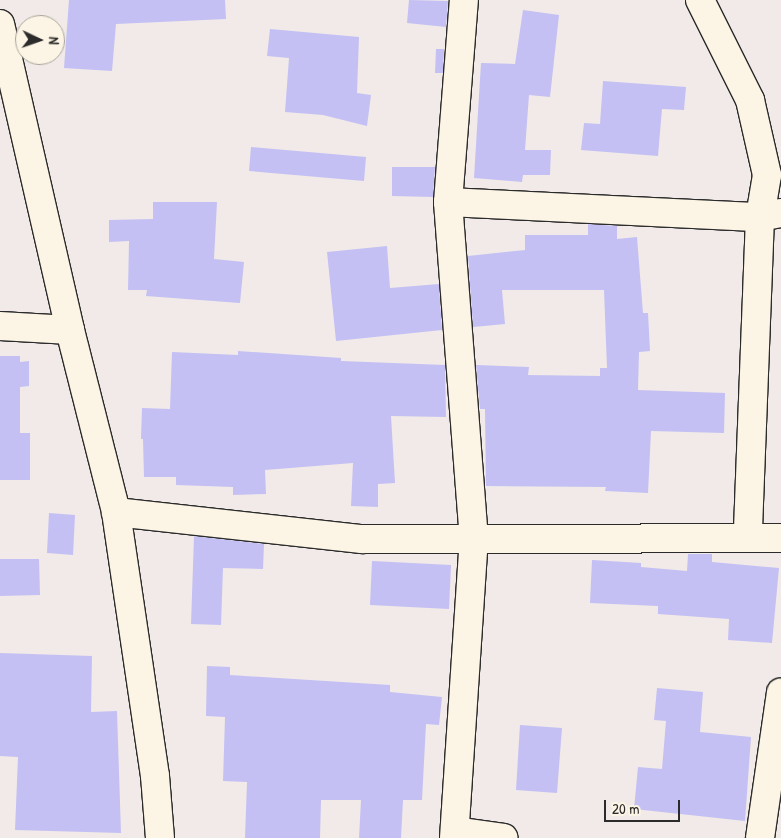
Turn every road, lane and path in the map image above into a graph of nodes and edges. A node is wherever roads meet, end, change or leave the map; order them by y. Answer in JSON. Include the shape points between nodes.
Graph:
{"nodes":[{"id":1,"x":464,"y":0,"type":"edge"},
{"id":2,"x":700,"y":0,"type":"edge"},
{"id":3,"x":0,"y":24,"type":"edge"},
{"id":4,"x":448,"y":202,"type":"junction"},
{"id":5,"x":770,"y":215,"type":"edge"},
{"id":6,"x":0,"y":326,"type":"edge"},
{"id":7,"x":70,"y":330,"type":"junction"},
{"id":8,"x":116,"y":512,"type":"junction"},
{"id":9,"x":748,"y":536,"type":"junction"},
{"id":10,"x":781,"y":538,"type":"edge"},
{"id":11,"x":474,"y":540,"type":"junction"},
{"id":12,"x":781,"y":693,"type":"edge"},
{"id":13,"x":455,"y":834,"type":"edge"},
{"id":14,"x":160,"y":838,"type":"edge"},
{"id":15,"x":504,"y":838,"type":"edge"},
{"id":16,"x":760,"y":838,"type":"edge"}],
"edges":[{"from":1,"to":4,"type":"street"},
{"from":2,"to":5,"type":"street","via":[[750,100],[767,175]]},
{"from":3,"to":7,"type":"street"},
{"from":4,"to":5,"type":"street"},
{"from":4,"to":11,"type":"street"},
{"from":5,"to":9,"type":"street"},
{"from":6,"to":7,"type":"street"},
{"from":7,"to":8,"type":"street"},
{"from":8,"to":11,"type":"street","via":[[362,539]]},
{"from":8,"to":14,"type":"street","via":[[155,776]]},
{"from":9,"to":10,"type":"street"},
{"from":9,"to":11,"type":"street"},
{"from":11,"to":13,"type":"street"},
{"from":12,"to":16,"type":"street"},
{"from":13,"to":15,"type":"street"}]}
